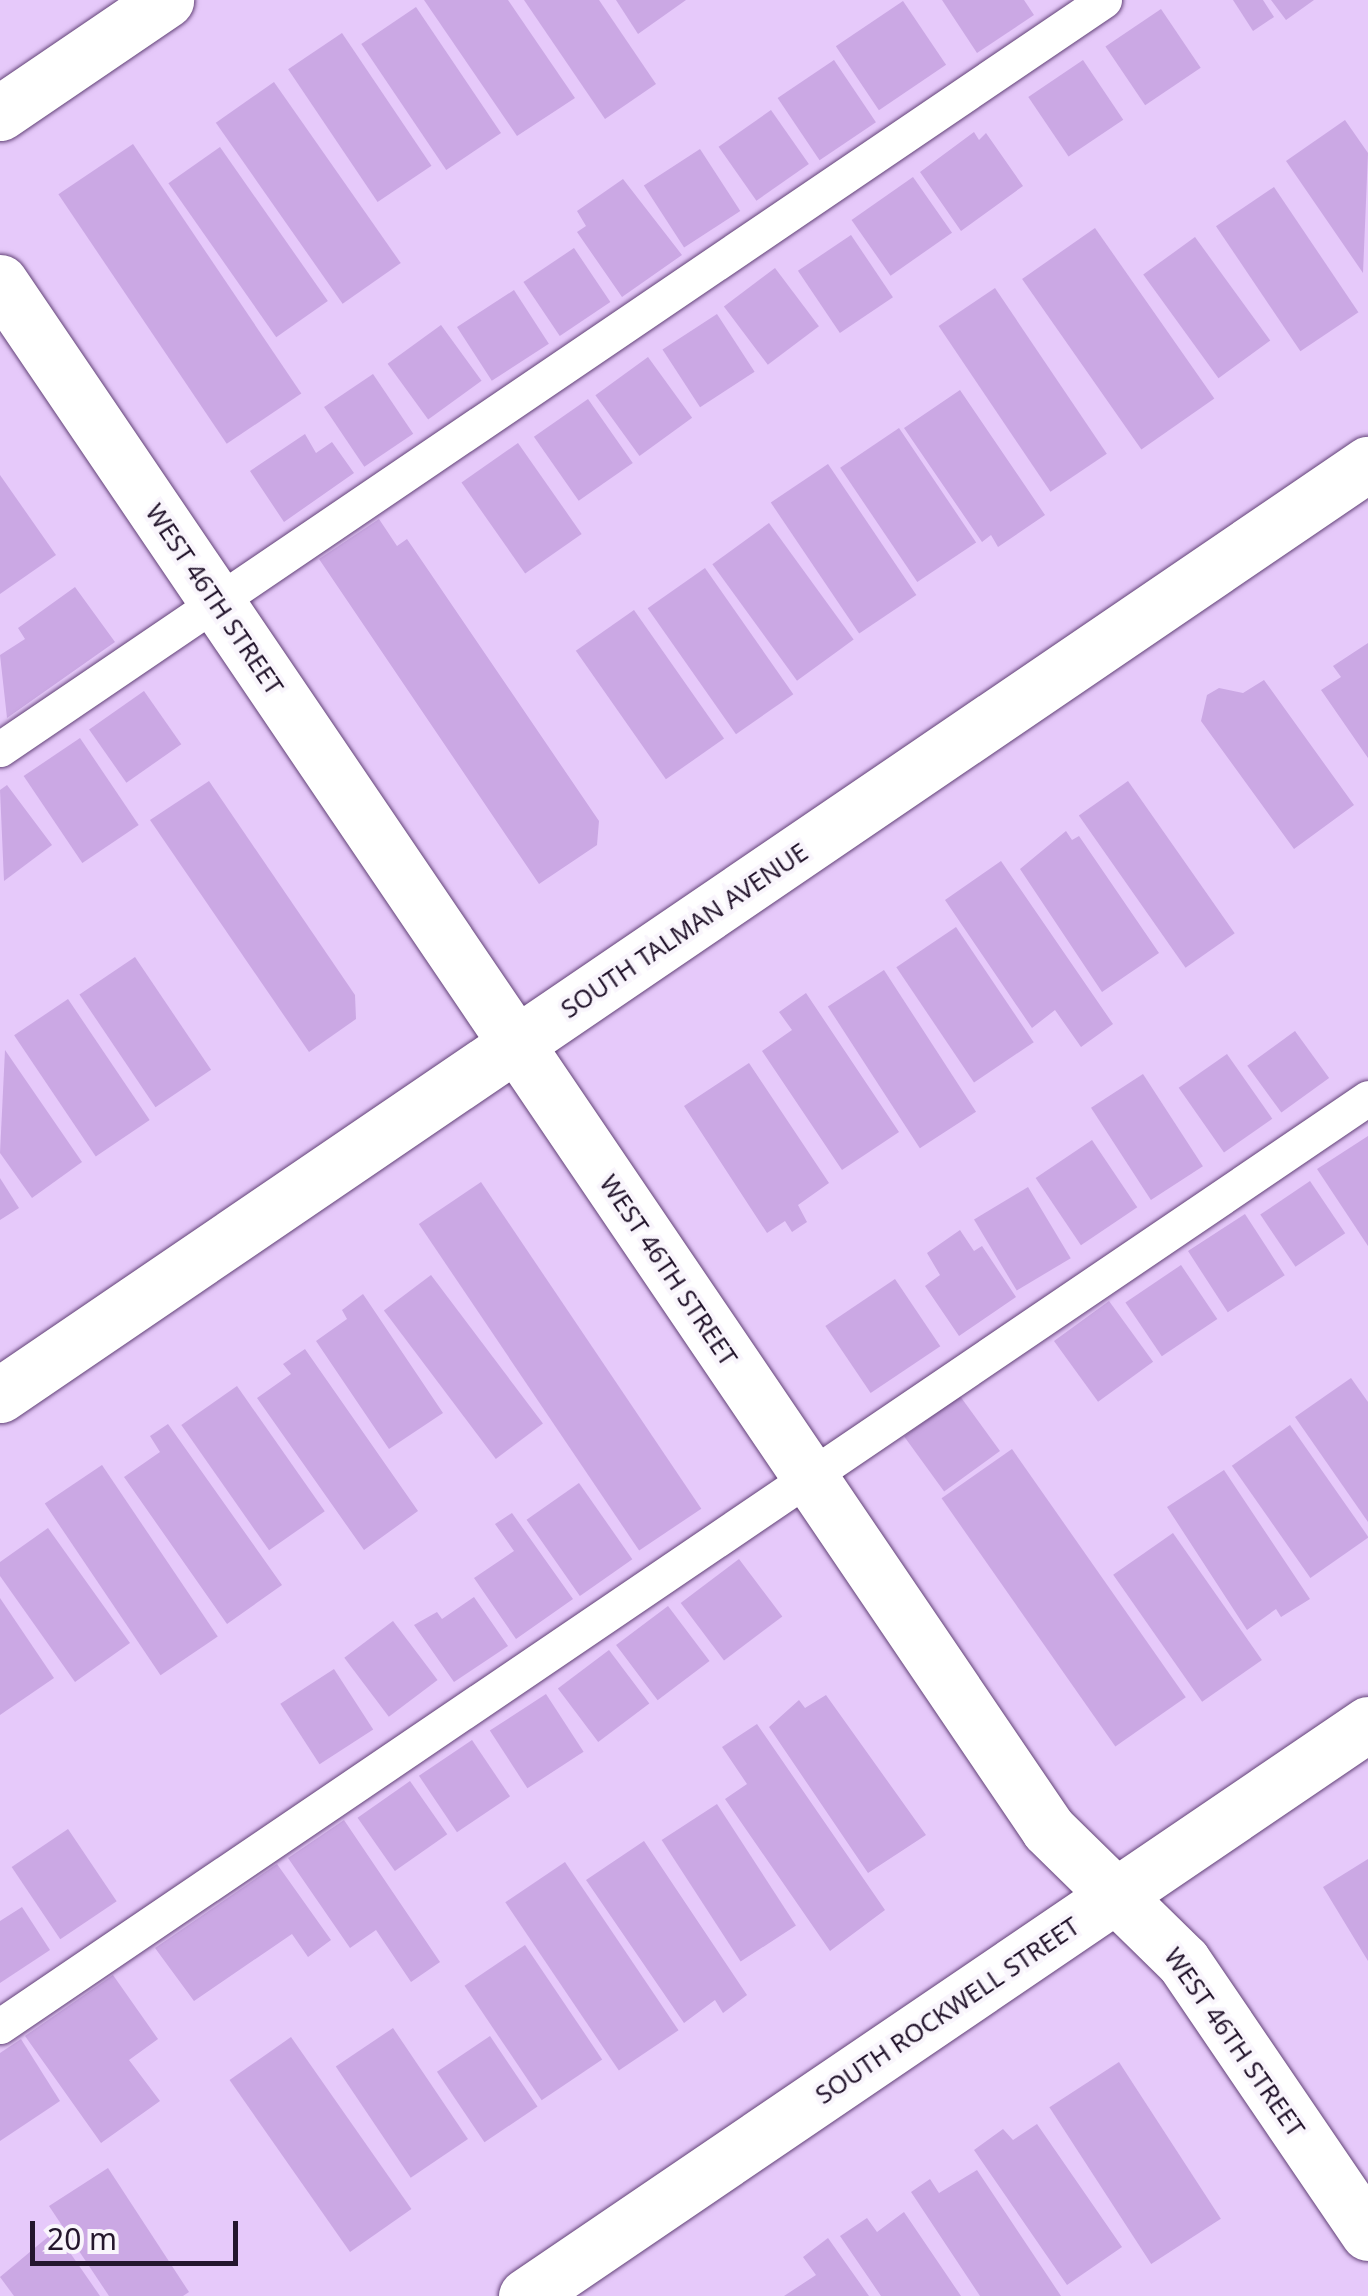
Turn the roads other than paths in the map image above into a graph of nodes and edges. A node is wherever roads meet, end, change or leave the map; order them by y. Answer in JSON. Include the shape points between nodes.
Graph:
{"nodes":[{"id":1,"x":166,"y":0,"type":"edge"},
{"id":2,"x":1104,"y":0,"type":"edge"},
{"id":3,"x":0,"y":113,"type":"edge"},
{"id":4,"x":0,"y":282,"type":"edge"},
{"id":5,"x":1368,"y":464,"type":"edge"},
{"id":6,"x":217,"y":602,"type":"junction"},
{"id":7,"x":0,"y":749,"type":"edge"},
{"id":8,"x":517,"y":1044,"type":"junction"},
{"id":9,"x":1368,"y":1098,"type":"edge"},
{"id":10,"x":0,"y":1394,"type":"edge"},
{"id":11,"x":810,"y":1477,"type":"junction"},
{"id":12,"x":1368,"y":1724,"type":"edge"},
{"id":13,"x":1117,"y":1894,"type":"junction"},
{"id":14,"x":0,"y":2026,"type":"edge"},
{"id":15,"x":1368,"y":2232,"type":"edge"},
{"id":16,"x":526,"y":2296,"type":"edge"}],
"edges":[{"from":1,"to":3,"type":"street"},
{"from":2,"to":6,"type":"lane"},
{"from":4,"to":6,"type":"street","name":"WEST 46TH STREET"},
{"from":5,"to":8,"type":"street","name":"SOUTH TALMAN AVENUE"},
{"from":6,"to":7,"type":"lane"},
{"from":6,"to":8,"type":"street","name":"WEST 46TH STREET"},
{"from":8,"to":10,"type":"street","name":"SOUTH TALMAN AVENUE"},
{"from":8,"to":11,"type":"street","name":"WEST 46TH STREET"},
{"from":9,"to":11,"type":"lane"},
{"from":11,"to":13,"type":"street","name":"WEST 46TH STREET","via":[[1048,1829]]},
{"from":11,"to":14,"type":"lane"},
{"from":12,"to":13,"type":"street","name":"SOUTH ROCKWELL STREET"},
{"from":13,"to":15,"type":"street","name":"WEST 46TH STREET","via":[[1184,1961]]},
{"from":13,"to":16,"type":"street","name":"SOUTH ROCKWELL STREET"}]}
